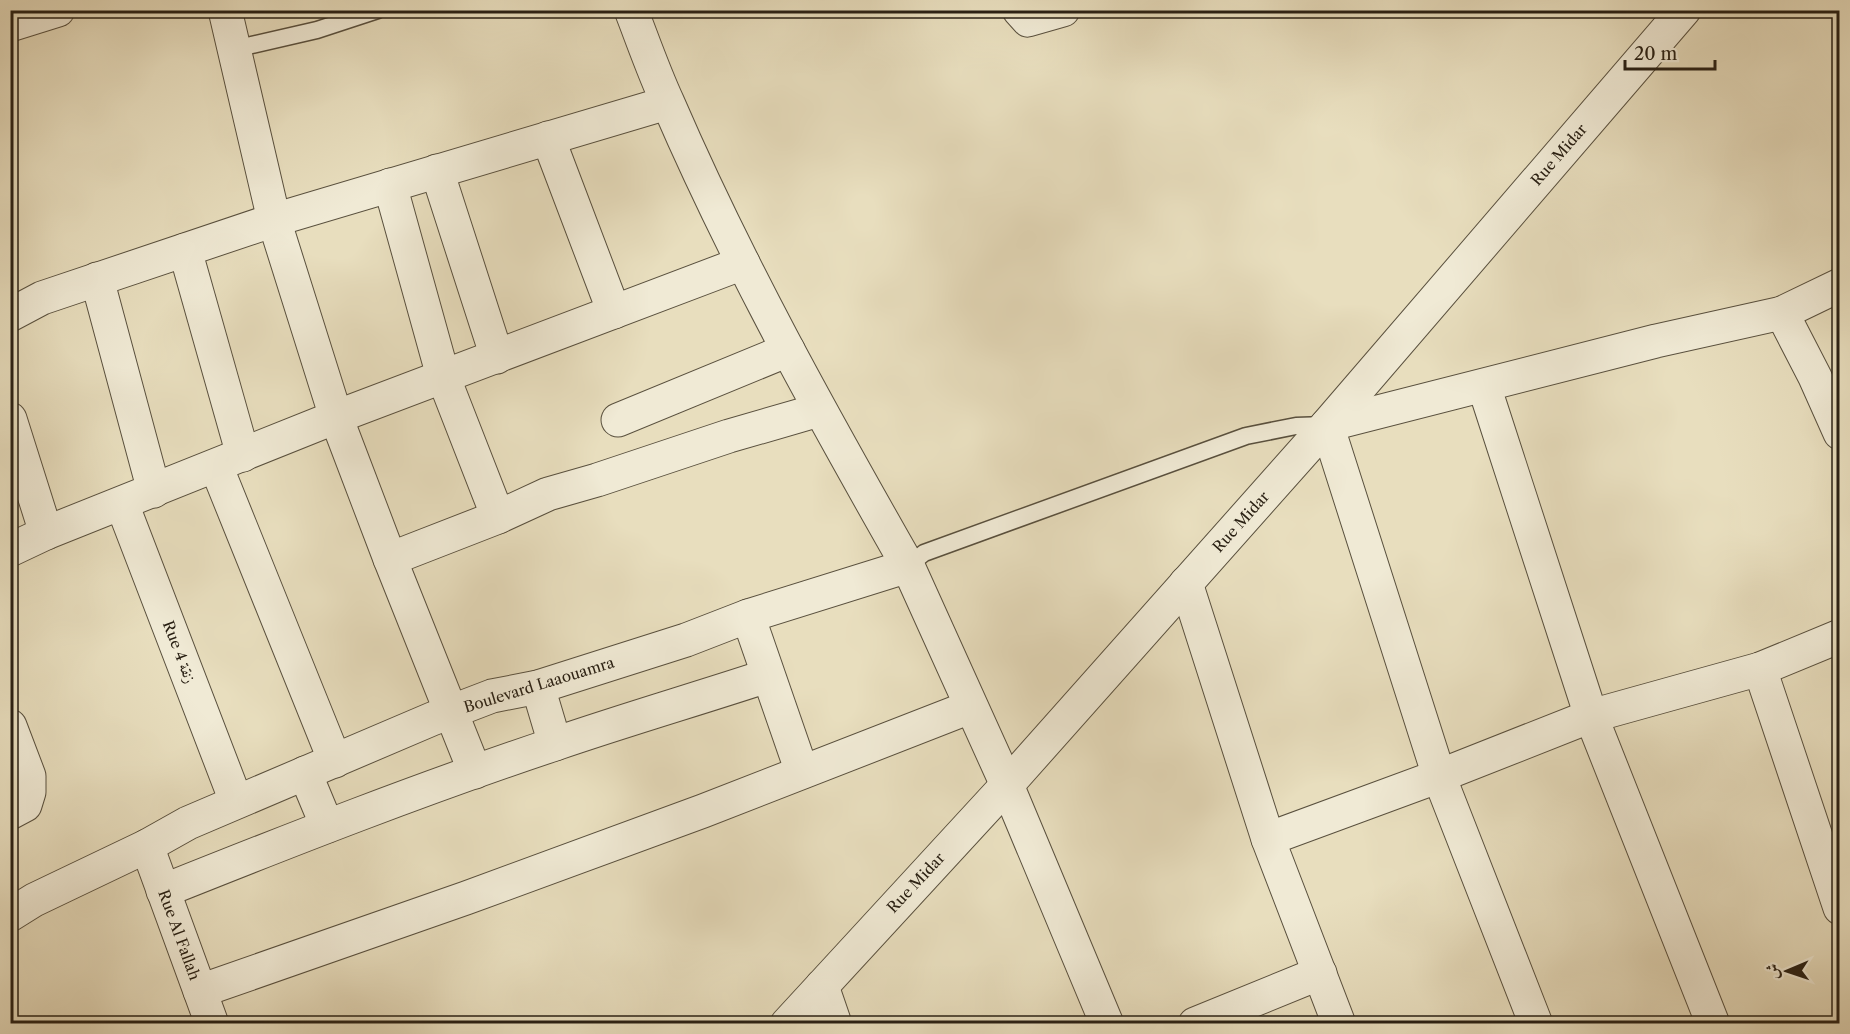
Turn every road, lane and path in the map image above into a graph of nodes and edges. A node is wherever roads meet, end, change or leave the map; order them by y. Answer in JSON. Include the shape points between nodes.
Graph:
{"nodes":[{"id":1,"x":58,"y":10,"type":"edge"},
{"id":2,"x":225,"y":10,"type":"edge"},
{"id":3,"x":378,"y":10,"type":"edge"},
{"id":4,"x":631,"y":10,"type":"edge"},
{"id":5,"x":1019,"y":10,"type":"edge"},
{"id":6,"x":1063,"y":10,"type":"edge"},
{"id":7,"x":1684,"y":10,"type":"edge"},
{"id":8,"x":10,"y":25,"type":"edge"},
{"id":9,"x":234,"y":49,"type":"junction"},
{"id":10,"x":667,"y":102,"type":"junction"},
{"id":11,"x":548,"y":138,"type":"junction"},
{"id":12,"x":437,"y":171,"type":"junction"},
{"id":13,"x":390,"y":185,"type":"junction"},
{"id":14,"x":274,"y":220,"type":"junction"},
{"id":15,"x":185,"y":250,"type":"junction"},
{"id":16,"x":743,"y":263,"type":"junction"},
{"id":17,"x":97,"y":279,"type":"junction"},
{"id":18,"x":1839,"y":285,"type":"edge"},
{"id":19,"x":614,"y":312,"type":"junction"},
{"id":20,"x":1782,"y":313,"type":"junction"},
{"id":21,"x":10,"y":315,"type":"edge"},
{"id":22,"x":788,"y":350,"type":"junction"},
{"id":23,"x":497,"y":357,"type":"junction"},
{"id":24,"x":444,"y":376,"type":"junction"},
{"id":25,"x":1484,"y":386,"type":"junction"},
{"id":26,"x":819,"y":410,"type":"junction"},
{"id":27,"x":336,"y":417,"type":"junction"},
{"id":28,"x":10,"y":419,"type":"edge"},
{"id":29,"x":618,"y":420,"type":"dead end"},
{"id":30,"x":1327,"y":425,"type":"junction"},
{"id":31,"x":1839,"y":433,"type":"edge"},
{"id":32,"x":229,"y":460,"type":"junction"},
{"id":33,"x":154,"y":491,"type":"junction"},
{"id":34,"x":122,"y":504,"type":"junction"},
{"id":35,"x":498,"y":517,"type":"junction"},
{"id":36,"x":46,"y":533,"type":"junction"},
{"id":37,"x":10,"y":550,"type":"edge"},
{"id":38,"x":390,"y":560,"type":"junction"},
{"id":39,"x":908,"y":566,"type":"junction"},
{"id":40,"x":1186,"y":583,"type":"junction"},
{"id":41,"x":748,"y":616,"type":"junction"},
{"id":42,"x":1839,"y":636,"type":"edge"},
{"id":43,"x":1760,"y":669,"type":"junction"},
{"id":44,"x":768,"y":676,"type":"junction"},
{"id":45,"x":538,"y":687,"type":"junction"},
{"id":46,"x":970,"y":706,"type":"junction"},
{"id":47,"x":451,"y":712,"type":"junction"},
{"id":48,"x":1591,"y":716,"type":"junction"},
{"id":49,"x":10,"y":726,"type":"edge"},
{"id":50,"x":555,"y":744,"type":"junction"},
{"id":51,"x":335,"y":760,"type":"junction"},
{"id":52,"x":475,"y":772,"type":"junction"},
{"id":53,"x":802,"y":772,"type":"junction"},
{"id":54,"x":305,"y":773,"type":"junction"},
{"id":55,"x":1439,"y":776,"type":"junction"},
{"id":56,"x":1007,"y":785,"type":"junction"},
{"id":57,"x":237,"y":801,"type":"junction"},
{"id":58,"x":10,"y":813,"type":"edge"},
{"id":59,"x":327,"y":826,"type":"junction"},
{"id":60,"x":1268,"y":839,"type":"junction"},
{"id":61,"x":147,"y":846,"type":"junction"},
{"id":62,"x":163,"y":891,"type":"junction"},
{"id":63,"x":1839,"y":908,"type":"edge"},
{"id":64,"x":10,"y":915,"type":"edge"},
{"id":65,"x":1320,"y":973,"type":"junction"},
{"id":66,"x":822,"y":986,"type":"junction"},
{"id":67,"x":200,"y":991,"type":"junction"},
{"id":68,"x":212,"y":1023,"type":"edge"},
{"id":69,"x":787,"y":1023,"type":"edge"},
{"id":70,"x":835,"y":1023,"type":"edge"},
{"id":71,"x":1107,"y":1023,"type":"edge"},
{"id":72,"x":1195,"y":1023,"type":"edge"},
{"id":73,"x":1339,"y":1023,"type":"edge"},
{"id":74,"x":1536,"y":1023,"type":"edge"},
{"id":75,"x":1713,"y":1023,"type":"edge"}],
"edges":[{"from":1,"to":8,"type":"street"},
{"from":2,"to":9,"type":"street"},
{"from":3,"to":9,"type":"lane","via":[[317,30]]},
{"from":4,"to":10,"type":"street"},
{"from":5,"to":6,"type":"street","via":[[1028,20]]},
{"from":7,"to":30,"type":"street","name":"Rue Midar"},
{"from":9,"to":14,"type":"street"},
{"from":10,"to":11,"type":"street"},
{"from":10,"to":16,"type":"street"},
{"from":11,"to":12,"type":"street"},
{"from":11,"to":19,"type":"street"},
{"from":12,"to":13,"type":"street"},
{"from":12,"to":23,"type":"street"},
{"from":13,"to":14,"type":"street"},
{"from":13,"to":24,"type":"street"},
{"from":14,"to":15,"type":"street"},
{"from":14,"to":27,"type":"street"},
{"from":15,"to":17,"type":"street"},
{"from":15,"to":32,"type":"street"},
{"from":16,"to":19,"type":"street"},
{"from":16,"to":22,"type":"street"},
{"from":17,"to":21,"type":"street","via":[[42,298]]},
{"from":17,"to":33,"type":"street"},
{"from":18,"to":20,"type":"street"},
{"from":19,"to":23,"type":"street"},
{"from":20,"to":25,"type":"street"},
{"from":20,"to":31,"type":"street"},
{"from":22,"to":26,"type":"street"},
{"from":22,"to":29,"type":"street"},
{"from":23,"to":24,"type":"street"},
{"from":24,"to":27,"type":"street"},
{"from":24,"to":35,"type":"street"},
{"from":25,"to":30,"type":"street"},
{"from":25,"to":48,"type":"street"},
{"from":26,"to":35,"type":"street","via":[[548,494]]},
{"from":26,"to":39,"type":"street"},
{"from":27,"to":32,"type":"street"},
{"from":27,"to":38,"type":"street"},
{"from":28,"to":36,"type":"street"},
{"from":30,"to":39,"type":"lane","via":[[1296,426],[1246,436],[924,553]]},
{"from":30,"to":40,"type":"street","name":"Rue Midar"},
{"from":30,"to":55,"type":"street"},
{"from":32,"to":33,"type":"street"},
{"from":32,"to":51,"type":"street"},
{"from":33,"to":34,"type":"street"},
{"from":34,"to":36,"type":"street"},
{"from":34,"to":57,"type":"street","name":"Rue 4 زنقة"},
{"from":35,"to":38,"type":"street"},
{"from":36,"to":37,"type":"street"},
{"from":38,"to":47,"type":"street"},
{"from":39,"to":41,"type":"street","name":"Boulevard Laaouamra"},
{"from":39,"to":46,"type":"street"},
{"from":40,"to":56,"type":"street","name":"Rue Midar"},
{"from":40,"to":60,"type":"street"},
{"from":41,"to":44,"type":"street"},
{"from":41,"to":45,"type":"street","name":"Boulevard Laaouamra"},
{"from":42,"to":43,"type":"street"},
{"from":43,"to":48,"type":"street"},
{"from":43,"to":63,"type":"street"},
{"from":44,"to":50,"type":"street"},
{"from":44,"to":53,"type":"street"},
{"from":45,"to":47,"type":"street","name":"Boulevard Laaouamra","via":[[492,696]]},
{"from":45,"to":50,"type":"street"},
{"from":46,"to":53,"type":"street"},
{"from":46,"to":56,"type":"street"},
{"from":47,"to":51,"type":"street","name":"Boulevard Laaouamra"},
{"from":47,"to":52,"type":"street"},
{"from":48,"to":55,"type":"street"},
{"from":48,"to":75,"type":"street"},
{"from":49,"to":58,"type":"street","via":[[29,777],[25,805]]},
{"from":50,"to":52,"type":"street"},
{"from":51,"to":54,"type":"street","name":"Boulevard Laaouamra"},
{"from":52,"to":59,"type":"street"},
{"from":53,"to":67,"type":"street","via":[[466,898]]},
{"from":54,"to":57,"type":"street","name":"Boulevard Laaouamra"},
{"from":54,"to":59,"type":"street"},
{"from":55,"to":60,"type":"street"},
{"from":55,"to":74,"type":"street"},
{"from":56,"to":66,"type":"street","name":"Rue Midar"},
{"from":56,"to":71,"type":"street"},
{"from":57,"to":61,"type":"street","name":"Boulevard Laaouamra"},
{"from":59,"to":62,"type":"street"},
{"from":60,"to":65,"type":"street"},
{"from":61,"to":62,"type":"street","name":"Rue Al Fallah"},
{"from":61,"to":64,"type":"street","name":"Boulevard Laaouamra"},
{"from":62,"to":67,"type":"street","name":"Rue Al Fallah"},
{"from":65,"to":72,"type":"street"},
{"from":65,"to":73,"type":"street"},
{"from":66,"to":69,"type":"street","name":"Rue Midar"},
{"from":66,"to":70,"type":"street"},
{"from":67,"to":68,"type":"street","name":"Rue Al Fallah"}]}
